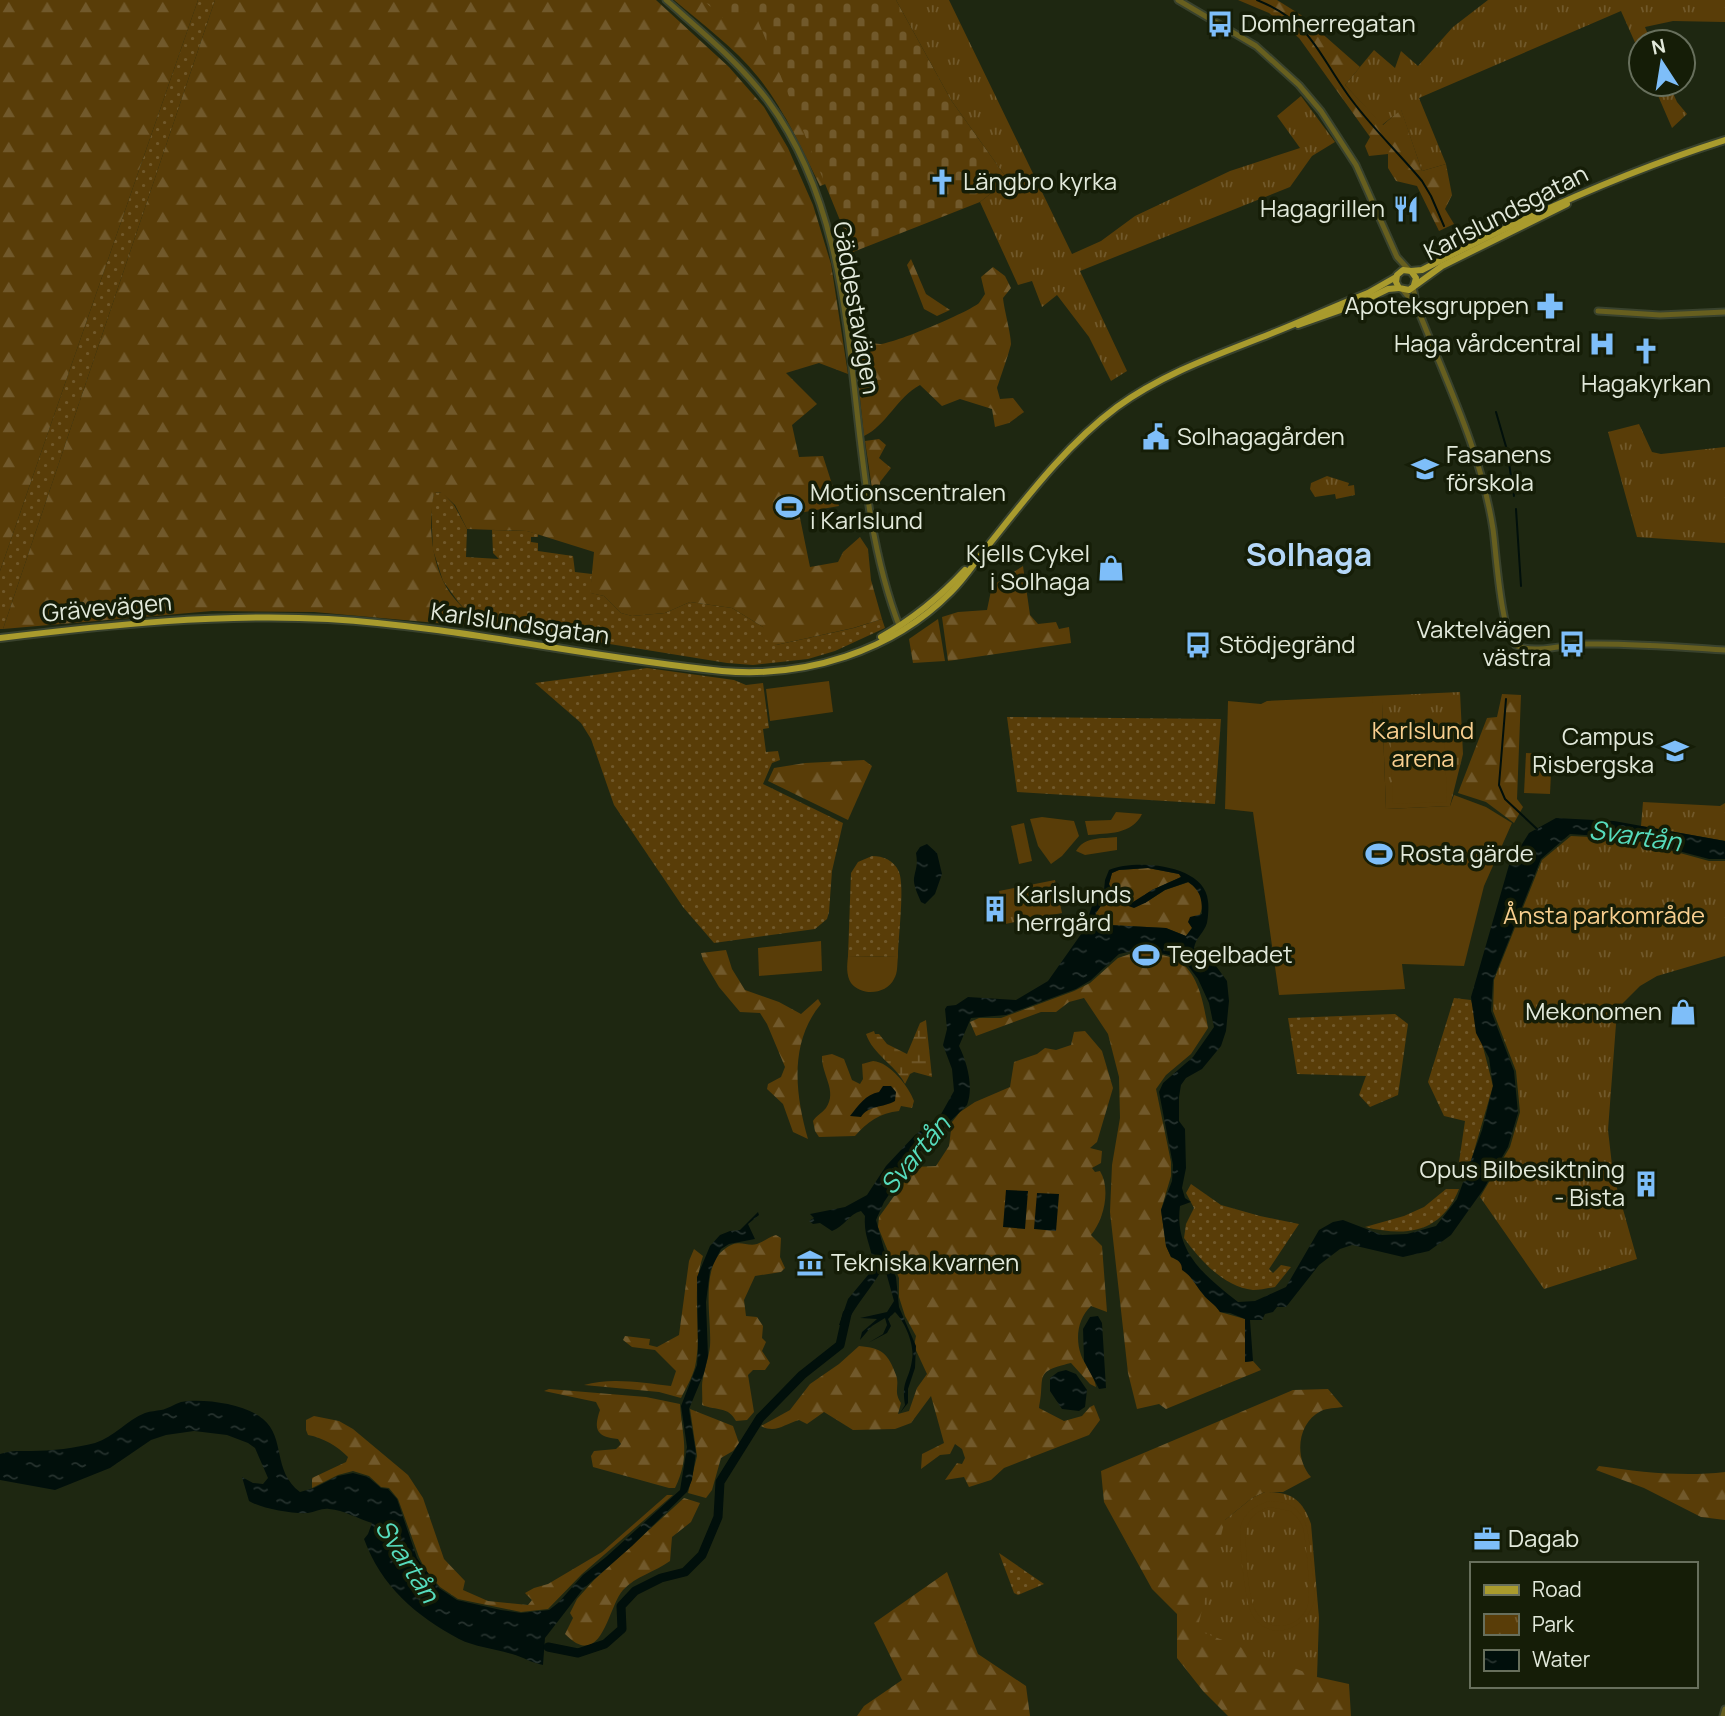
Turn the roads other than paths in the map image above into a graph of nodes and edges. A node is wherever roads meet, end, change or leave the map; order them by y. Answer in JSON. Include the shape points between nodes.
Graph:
{"nodes":[{"id":1,"x":666,"y":0,"type":"edge"},
{"id":2,"x":1178,"y":0,"type":"edge"},
{"id":3,"x":1725,"y":142,"type":"edge"},
{"id":4,"x":1618,"y":178,"type":"junction"},
{"id":5,"x":1397,"y":257,"type":"junction"},
{"id":6,"x":1410,"y":271,"type":"junction"},
{"id":7,"x":1397,"y":276,"type":"junction"},
{"id":8,"x":1414,"y":286,"type":"junction"},
{"id":9,"x":1400,"y":288,"type":"junction"},
{"id":10,"x":1417,"y":307,"type":"junction"},
{"id":11,"x":1598,"y":311,"type":"dead end"},
{"id":12,"x":1725,"y":312,"type":"edge"},
{"id":13,"x":1272,"y":333,"type":"junction"},
{"id":14,"x":219,"y":619,"type":"joint"},
{"id":15,"x":900,"y":629,"type":"junction"},
{"id":16,"x":0,"y":638,"type":"edge"},
{"id":17,"x":1725,"y":648,"type":"edge"},
{"id":18,"x":1725,"y":1709,"type":"edge"},
{"id":19,"x":1723,"y":1716,"type":"edge"}],
"edges":[{"from":1,"to":15,"type":"street","name":"Gäddestavägen","via":[[726,54],[768,102],[797,150],[817,196],[840,288],[882,574]]},
{"from":2,"to":5,"type":"street","via":[[1256,46],[1299,85],[1356,165]]},
{"from":3,"to":4,"type":"main road","name":"Karlslundsgatan","via":[[1660,160]]},
{"from":4,"to":6,"type":"main road","name":"Karlslundsgatan","via":[[1522,219],[1422,270]]},
{"from":4,"to":8,"type":"main road","name":"Karlslundsgatan","via":[[1442,266]]},
{"from":5,"to":6,"type":"street"},
{"from":5,"to":7,"type":"street"},
{"from":6,"to":7,"type":"main road"},
{"from":6,"to":8,"type":"main road","via":[[1416,278]]},
{"from":7,"to":9,"type":"main road"},
{"from":7,"to":13,"type":"main road","name":"Karlslundsgatan"},
{"from":8,"to":9,"type":"main road"},
{"from":8,"to":10,"type":"street"},
{"from":9,"to":10,"type":"street"},
{"from":9,"to":13,"type":"main road","name":"Karlslundsgatan"},
{"from":10,"to":17,"type":"street","via":[[1482,475],[1511,642],[1531,648],[1651,644]]},
{"from":11,"to":12,"type":"street","via":[[1660,315]]},
{"from":13,"to":15,"type":"main road","name":"Karlslundsgatan","via":[[1180,370],[1089,430],[984,550]]},
{"from":14,"to":15,"type":"main road","name":"Karlslundsgatan","via":[[367,623],[735,672],[815,665]]},
{"from":14,"to":16,"type":"main road","name":"Grävevägen"},
{"from":18,"to":19,"type":"street"}]}
